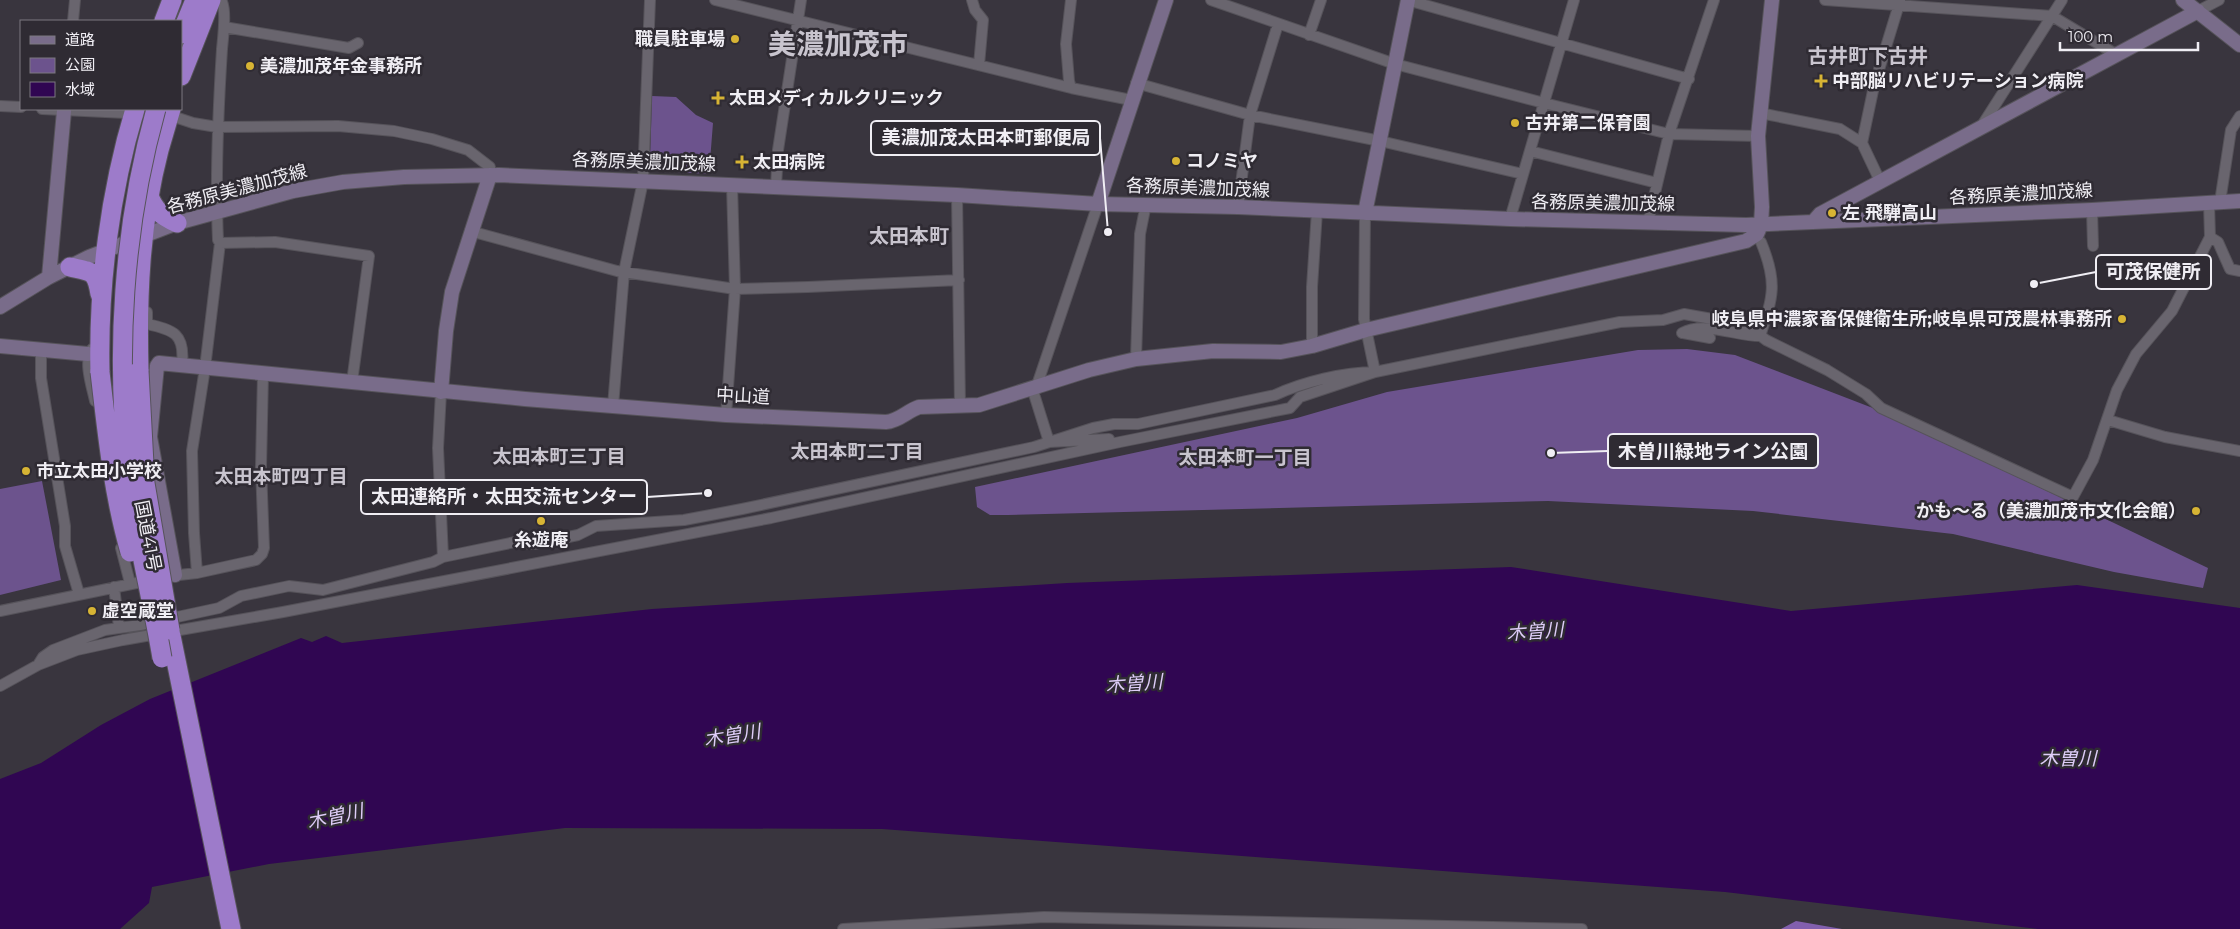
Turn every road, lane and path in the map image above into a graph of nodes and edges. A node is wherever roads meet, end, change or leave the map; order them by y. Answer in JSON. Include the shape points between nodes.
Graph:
{"nodes":[{"id":1,"x":75,"y":0,"type":"edge"},
{"id":2,"x":172,"y":0,"type":"edge"},
{"id":3,"x":650,"y":0,"type":"edge"},
{"id":4,"x":715,"y":0,"type":"edge"},
{"id":5,"x":802,"y":0,"type":"edge"},
{"id":6,"x":972,"y":0,"type":"edge"},
{"id":7,"x":1071,"y":0,"type":"edge"},
{"id":8,"x":1166,"y":0,"type":"edge"},
{"id":9,"x":1211,"y":0,"type":"edge"},
{"id":10,"x":1320,"y":0,"type":"edge"},
{"id":11,"x":1407,"y":0,"type":"edge"},
{"id":12,"x":1574,"y":0,"type":"edge"},
{"id":13,"x":1714,"y":0,"type":"edge"},
{"id":14,"x":1772,"y":0,"type":"edge"},
{"id":15,"x":1825,"y":0,"type":"edge"},
{"id":16,"x":2062,"y":0,"type":"edge"},
{"id":17,"x":2183,"y":0,"type":"edge"},
{"id":18,"x":2219,"y":0,"type":"edge"},
{"id":19,"x":1899,"y":3,"type":"edge"},
{"id":20,"x":210,"y":4,"type":"edge"},
{"id":21,"x":2198,"y":12,"type":"junction"},
{"id":22,"x":2052,"y":16,"type":"junction"},
{"id":23,"x":73,"y":20,"type":"edge"},
{"id":24,"x":164,"y":20,"type":"edge"},
{"id":25,"x":798,"y":21,"type":"junction"},
{"id":26,"x":1278,"y":24,"type":"junction"},
{"id":27,"x":224,"y":27,"type":"junction"},
{"id":28,"x":182,"y":33,"type":"edge"},
{"id":29,"x":1309,"y":35,"type":"junction"},
{"id":30,"x":1561,"y":42,"type":"junction"},
{"id":31,"x":182,"y":44,"type":"edge"},
{"id":32,"x":358,"y":44,"type":"dead end"},
{"id":33,"x":2240,"y":45,"type":"edge"},
{"id":34,"x":2117,"y":55,"type":"junction"},
{"id":35,"x":1395,"y":64,"type":"junction"},
{"id":36,"x":979,"y":65,"type":"junction"},
{"id":37,"x":182,"y":74,"type":"edge"},
{"id":38,"x":1688,"y":79,"type":"junction"},
{"id":39,"x":1136,"y":84,"type":"junction"},
{"id":40,"x":1071,"y":88,"type":"junction"},
{"id":41,"x":1131,"y":100,"type":"junction"},
{"id":42,"x":1544,"y":103,"type":"junction"},
{"id":43,"x":0,"y":106,"type":"edge"},
{"id":44,"x":20,"y":107,"type":"edge"},
{"id":45,"x":64,"y":110,"type":"edge"},
{"id":46,"x":164,"y":110,"type":"edge"},
{"id":47,"x":134,"y":111,"type":"edge"},
{"id":48,"x":1760,"y":113,"type":"junction"},
{"id":49,"x":1250,"y":115,"type":"junction"},
{"id":50,"x":2240,"y":116,"type":"edge"},
{"id":51,"x":218,"y":127,"type":"junction"},
{"id":52,"x":1981,"y":127,"type":"junction"},
{"id":53,"x":1669,"y":134,"type":"junction"},
{"id":54,"x":1758,"y":136,"type":"junction"},
{"id":55,"x":1380,"y":141,"type":"junction"},
{"id":56,"x":1862,"y":142,"type":"junction"},
{"id":57,"x":159,"y":150,"type":"junction"},
{"id":58,"x":1530,"y":151,"type":"junction"},
{"id":59,"x":1523,"y":174,"type":"junction"},
{"id":60,"x":490,"y":175,"type":"junction"},
{"id":61,"x":643,"y":181,"type":"junction"},
{"id":62,"x":1880,"y":181,"type":"junction"},
{"id":63,"x":1657,"y":183,"type":"junction"},
{"id":64,"x":732,"y":185,"type":"junction"},
{"id":65,"x":776,"y":187,"type":"junction"},
{"id":66,"x":957,"y":195,"type":"junction"},
{"id":67,"x":149,"y":196,"type":"junction"},
{"id":68,"x":2240,"y":201,"type":"edge"},
{"id":69,"x":2215,"y":202,"type":"junction"},
{"id":70,"x":1098,"y":204,"type":"junction"},
{"id":71,"x":1146,"y":204,"type":"junction"},
{"id":72,"x":1238,"y":207,"type":"junction"},
{"id":73,"x":217,"y":210,"type":"junction"},
{"id":74,"x":2092,"y":210,"type":"junction"},
{"id":75,"x":1317,"y":211,"type":"junction"},
{"id":76,"x":1366,"y":213,"type":"junction"},
{"id":77,"x":1510,"y":219,"type":"junction"},
{"id":78,"x":177,"y":222,"type":"junction"},
{"id":79,"x":1648,"y":222,"type":"junction"},
{"id":80,"x":1813,"y":222,"type":"junction"},
{"id":81,"x":1761,"y":225,"type":"junction"},
{"id":82,"x":470,"y":231,"type":"junction"},
{"id":83,"x":2210,"y":237,"type":"junction"},
{"id":84,"x":142,"y":238,"type":"junction"},
{"id":85,"x":1761,"y":242,"type":"dead end"},
{"id":86,"x":220,"y":243,"type":"junction"},
{"id":87,"x":2093,"y":246,"type":"dead end"},
{"id":88,"x":107,"y":248,"type":"junction"},
{"id":89,"x":70,"y":267,"type":"junction"},
{"id":90,"x":139,"y":270,"type":"junction"},
{"id":91,"x":2240,"y":271,"type":"edge"},
{"id":92,"x":624,"y":272,"type":"junction"},
{"id":93,"x":49,"y":277,"type":"junction"},
{"id":94,"x":959,"y":280,"type":"junction"},
{"id":95,"x":735,"y":288,"type":"junction"},
{"id":96,"x":100,"y":295,"type":"junction"},
{"id":97,"x":0,"y":307,"type":"edge"},
{"id":98,"x":1366,"y":330,"type":"junction"},
{"id":99,"x":174,"y":332,"type":"junction"},
{"id":100,"x":138,"y":336,"type":"junction"},
{"id":101,"x":1760,"y":336,"type":"junction"},
{"id":102,"x":1710,"y":338,"type":"dead end"},
{"id":103,"x":100,"y":339,"type":"junction"},
{"id":104,"x":0,"y":346,"type":"edge"},
{"id":105,"x":1312,"y":346,"type":"junction"},
{"id":106,"x":41,"y":349,"type":"junction"},
{"id":107,"x":88,"y":354,"type":"junction"},
{"id":108,"x":1136,"y":359,"type":"junction"},
{"id":109,"x":182,"y":364,"type":"junction"},
{"id":110,"x":205,"y":368,"type":"junction"},
{"id":111,"x":1375,"y":372,"type":"junction"},
{"id":112,"x":263,"y":374,"type":"junction"},
{"id":113,"x":352,"y":382,"type":"junction"},
{"id":114,"x":1036,"y":387,"type":"junction"},
{"id":115,"x":441,"y":392,"type":"junction"},
{"id":116,"x":613,"y":406,"type":"junction"},
{"id":117,"x":960,"y":406,"type":"junction"},
{"id":118,"x":726,"y":415,"type":"junction"},
{"id":119,"x":2108,"y":420,"type":"junction"},
{"id":120,"x":1050,"y":442,"type":"junction"},
{"id":121,"x":1120,"y":442,"type":"junction"},
{"id":122,"x":2240,"y":450,"type":"edge"},
{"id":123,"x":442,"y":557,"type":"junction"},
{"id":124,"x":197,"y":573,"type":"junction"},
{"id":125,"x":175,"y":575,"type":"junction"},
{"id":126,"x":130,"y":583,"type":"junction"},
{"id":127,"x":114,"y":587,"type":"junction"},
{"id":128,"x":79,"y":594,"type":"junction"},
{"id":129,"x":0,"y":610,"type":"edge"},
{"id":130,"x":119,"y":627,"type":"junction"},
{"id":131,"x":171,"y":636,"type":"junction"},
{"id":132,"x":162,"y":658,"type":"junction"},
{"id":133,"x":38,"y":665,"type":"junction"},
{"id":134,"x":0,"y":686,"type":"edge"},
{"id":135,"x":218,"y":929,"type":"edge"},
{"id":136,"x":231,"y":929,"type":"edge"},
{"id":137,"x":843,"y":929,"type":"edge"},
{"id":138,"x":1582,"y":929,"type":"edge"}],
"edges":[{"from":1,"to":23,"type":"street"},
{"from":2,"to":24,"type":"highway"},
{"from":3,"to":61,"type":"street"},
{"from":4,"to":25,"type":"street"},
{"from":5,"to":25,"type":"street"},
{"from":6,"to":36,"type":"street","via":[[983,20]]},
{"from":7,"to":40,"type":"street","via":[[1066,44]]},
{"from":8,"to":39,"type":"street"},
{"from":9,"to":26,"type":"street"},
{"from":10,"to":29,"type":"street"},
{"from":11,"to":30,"type":"street"},
{"from":11,"to":35,"type":"street"},
{"from":12,"to":30,"type":"street"},
{"from":13,"to":38,"type":"street"},
{"from":14,"to":48,"type":"street"},
{"from":15,"to":19,"type":"street"},
{"from":16,"to":22,"type":"street"},
{"from":17,"to":21,"type":"street"},
{"from":18,"to":21,"type":"street"},
{"from":19,"to":22,"type":"street"},
{"from":19,"to":56,"type":"street","via":[[1874,86]]},
{"from":20,"to":27,"type":"street"},
{"from":20,"to":28,"type":"highway"},
{"from":20,"to":31,"type":"highway"},
{"from":20,"to":37,"type":"highway"},
{"from":21,"to":33,"type":"street"},
{"from":21,"to":34,"type":"street"},
{"from":22,"to":34,"type":"street"},
{"from":22,"to":52,"type":"street"},
{"from":25,"to":36,"type":"street"},
{"from":25,"to":65,"type":"street","via":[[778,150]]},
{"from":26,"to":29,"type":"street"},
{"from":26,"to":49,"type":"street"},
{"from":27,"to":32,"type":"street","via":[[349,48]]},
{"from":27,"to":51,"type":"street"},
{"from":29,"to":35,"type":"street"},
{"from":30,"to":38,"type":"street"},
{"from":30,"to":42,"type":"street"},
{"from":34,"to":52,"type":"street"},
{"from":35,"to":42,"type":"street"},
{"from":35,"to":55,"type":"street"},
{"from":36,"to":40,"type":"street"},
{"from":38,"to":53,"type":"street"},
{"from":39,"to":41,"type":"street"},
{"from":39,"to":49,"type":"street"},
{"from":40,"to":41,"type":"street"},
{"from":41,"to":70,"type":"street"},
{"from":42,"to":53,"type":"street"},
{"from":42,"to":58,"type":"street"},
{"from":43,"to":44,"type":"street"},
{"from":45,"to":47,"type":"street"},
{"from":45,"to":93,"type":"street"},
{"from":46,"to":47,"type":"street"},
{"from":46,"to":51,"type":"street","via":[[192,123]]},
{"from":46,"to":57,"type":"highway"},
{"from":46,"to":131,"type":"highway","name":"国道41号","bridge":true,"via":[[149,150],[138,213],[131,272],[128,346],[138,483],[154,572]]},
{"from":46,"to":132,"type":"highway","name":"国道41号","bridge":true,"via":[[142,161],[125,285],[124,354],[129,477]]},
{"from":47,"to":88,"type":"highway","via":[[114,197]]},
{"from":48,"to":54,"type":"street"},
{"from":48,"to":56,"type":"street","via":[[1840,129]]},
{"from":49,"to":55,"type":"street"},
{"from":49,"to":72,"type":"street"},
{"from":50,"to":69,"type":"street","via":[[2231,130]]},
{"from":51,"to":60,"type":"street","via":[[338,126],[394,131],[468,150],[490,167]]},
{"from":51,"to":73,"type":"street"},
{"from":52,"to":62,"type":"street"},
{"from":53,"to":54,"type":"street"},
{"from":53,"to":63,"type":"street"},
{"from":54,"to":81,"type":"street"},
{"from":55,"to":59,"type":"street"},
{"from":55,"to":76,"type":"street"},
{"from":56,"to":62,"type":"street"},
{"from":57,"to":67,"type":"highway"},
{"from":57,"to":88,"type":"highway","via":[[119,235]]},
{"from":58,"to":59,"type":"street"},
{"from":58,"to":63,"type":"street"},
{"from":59,"to":77,"type":"street"},
{"from":60,"to":61,"type":"street","name":"各務原美濃加茂線"},
{"from":60,"to":73,"type":"street","name":"各務原美濃加茂線","via":[[343,182]]},
{"from":60,"to":82,"type":"street"},
{"from":61,"to":64,"type":"street","name":"各務原美濃加茂線"},
{"from":61,"to":92,"type":"street"},
{"from":62,"to":80,"type":"street","via":[[1820,214]]},
{"from":63,"to":79,"type":"street"},
{"from":64,"to":65,"type":"street","name":"各務原美濃加茂線"},
{"from":64,"to":95,"type":"street"},
{"from":65,"to":66,"type":"street","name":"各務原美濃加茂線"},
{"from":66,"to":70,"type":"street","name":"各務原美濃加茂線"},
{"from":66,"to":94,"type":"street"},
{"from":67,"to":78,"type":"highway","via":[[157,212]]},
{"from":67,"to":84,"type":"highway"},
{"from":68,"to":69,"type":"street","name":"各務原美濃加茂線"},
{"from":69,"to":74,"type":"street","name":"各務原美濃加茂線"},
{"from":69,"to":83,"type":"street"},
{"from":70,"to":71,"type":"street","name":"各務原美濃加茂線"},
{"from":70,"to":114,"type":"street"},
{"from":71,"to":72,"type":"street","name":"各務原美濃加茂線"},
{"from":71,"to":108,"type":"street","via":[[1140,234]]},
{"from":72,"to":75,"type":"street","name":"各務原美濃加茂線"},
{"from":73,"to":78,"type":"street","name":"各務原美濃加茂線"},
{"from":73,"to":86,"type":"street"},
{"from":74,"to":80,"type":"street","name":"各務原美濃加茂線"},
{"from":74,"to":87,"type":"street"},
{"from":75,"to":76,"type":"street","name":"各務原美濃加茂線"},
{"from":75,"to":105,"type":"street"},
{"from":76,"to":77,"type":"street","name":"各務原美濃加茂線"},
{"from":76,"to":98,"type":"street"},
{"from":77,"to":79,"type":"street","name":"各務原美濃加茂線"},
{"from":78,"to":84,"type":"street","name":"各務原美濃加茂線"},
{"from":79,"to":81,"type":"street","name":"各務原美濃加茂線"},
{"from":80,"to":81,"type":"street","name":"各務原美濃加茂線"},
{"from":81,"to":98,"type":"street","name":"中山道","via":[[1757,234],[1746,241]]},
{"from":82,"to":92,"type":"street"},
{"from":82,"to":115,"type":"street","via":[[448,314]]},
{"from":83,"to":91,"type":"street","via":[[2218,242],[2230,269]]},
{"from":83,"to":119,"type":"street","via":[[2172,311],[2136,354],[2117,390]]},
{"from":84,"to":88,"type":"street","name":"各務原美濃加茂線"},
{"from":84,"to":90,"type":"highway"},
{"from":84,"to":103,"type":"highway","via":[[109,304]]},
{"from":85,"to":101,"type":"street","via":[[1772,277],[1772,299]]},
{"from":86,"to":110,"type":"street"},
{"from":86,"to":113,"type":"street","via":[[274,242],[369,256]]},
{"from":88,"to":89,"type":"street","name":"各務原美濃加茂線"},
{"from":88,"to":96,"type":"highway"},
{"from":89,"to":93,"type":"street","name":"各務原美濃加茂線"},
{"from":89,"to":96,"type":"highway","via":[[92,272],[98,278]]},
{"from":90,"to":99,"type":"street","via":[[146,283],[147,324]]},
{"from":90,"to":100,"type":"highway"},
{"from":92,"to":95,"type":"street"},
{"from":92,"to":116,"type":"street"},
{"from":93,"to":97,"type":"street","name":"各務原美濃加茂線"},
{"from":94,"to":95,"type":"street"},
{"from":94,"to":117,"type":"street"},
{"from":95,"to":118,"type":"street"},
{"from":96,"to":103,"type":"highway"},
{"from":98,"to":105,"type":"street","name":"中山道"},
{"from":98,"to":111,"type":"street"},
{"from":99,"to":100,"type":"street","via":[[146,332]]},
{"from":99,"to":109,"type":"street","via":[[182,340]]},
{"from":100,"to":131,"type":"highway","bridge":true,"via":[[145,483]]},
{"from":101,"to":102,"type":"street","via":[[1690,328],[1682,333]]},
{"from":101,"to":111,"type":"street","via":[[1753,330],[1684,314],[1663,320],[1620,322]]},
{"from":101,"to":119,"type":"street","via":[[1827,370],[1866,394],[1881,408],[2073,497],[2093,460]]},
{"from":103,"to":107,"type":"street"},
{"from":103,"to":132,"type":"highway","bridge":true,"via":[[100,372],[118,501]]},
{"from":104,"to":106,"type":"street"},
{"from":105,"to":108,"type":"street","name":"中山道","via":[[1281,352],[1213,351]]},
{"from":106,"to":107,"type":"street"},
{"from":106,"to":128,"type":"street","via":[[41,378],[65,526],[65,546]]},
{"from":107,"to":126,"type":"street","via":[[115,521]]},
{"from":108,"to":114,"type":"street","name":"中山道"},
{"from":109,"to":110,"type":"street","name":"中山道"},
{"from":109,"to":125,"type":"street","name":"中山道","via":[[159,362],[156,366],[150,437]]},
{"from":110,"to":112,"type":"street","name":"中山道"},
{"from":110,"to":124,"type":"street","via":[[192,451]]},
{"from":111,"to":120,"type":"street","via":[[1359,372],[1292,387],[1275,395],[1138,424],[1093,428]]},
{"from":111,"to":121,"type":"street","via":[[1300,397],[1290,408]]},
{"from":112,"to":113,"type":"street","name":"中山道"},
{"from":112,"to":124,"type":"street","via":[[261,467],[264,548],[256,560]]},
{"from":113,"to":115,"type":"street","name":"中山道"},
{"from":114,"to":117,"type":"street","name":"中山道","via":[[1000,400]]},
{"from":114,"to":120,"type":"street","via":[[1034,394]]},
{"from":115,"to":116,"type":"street","name":"中山道"},
{"from":115,"to":123,"type":"street","via":[[438,448]]},
{"from":116,"to":118,"type":"street","name":"中山道"},
{"from":117,"to":118,"type":"street","name":"中山道","via":[[919,407],[886,422]]},
{"from":119,"to":122,"type":"street","via":[[2165,436]]},
{"from":120,"to":121,"type":"street","via":[[1113,439]]},
{"from":120,"to":123,"type":"street","via":[[684,520],[596,526],[578,535],[534,544],[515,542]]},
{"from":121,"to":133,"type":"street","via":[[771,518],[123,640],[77,650]]},
{"from":123,"to":130,"type":"street","via":[[323,590],[288,586],[241,596],[219,608]]},
{"from":124,"to":125,"type":"street"},
{"from":125,"to":126,"type":"street"},
{"from":126,"to":127,"type":"street"},
{"from":127,"to":128,"type":"street"},
{"from":127,"to":130,"type":"street"},
{"from":128,"to":129,"type":"street"},
{"from":130,"to":133,"type":"street","via":[[53,650]]},
{"from":131,"to":136,"type":"highway","name":"国道41号"},
{"from":132,"to":135,"type":"highway","name":"国道41号"},
{"from":133,"to":134,"type":"street"},
{"from":137,"to":138,"type":"street","via":[[1044,918]]}]}
